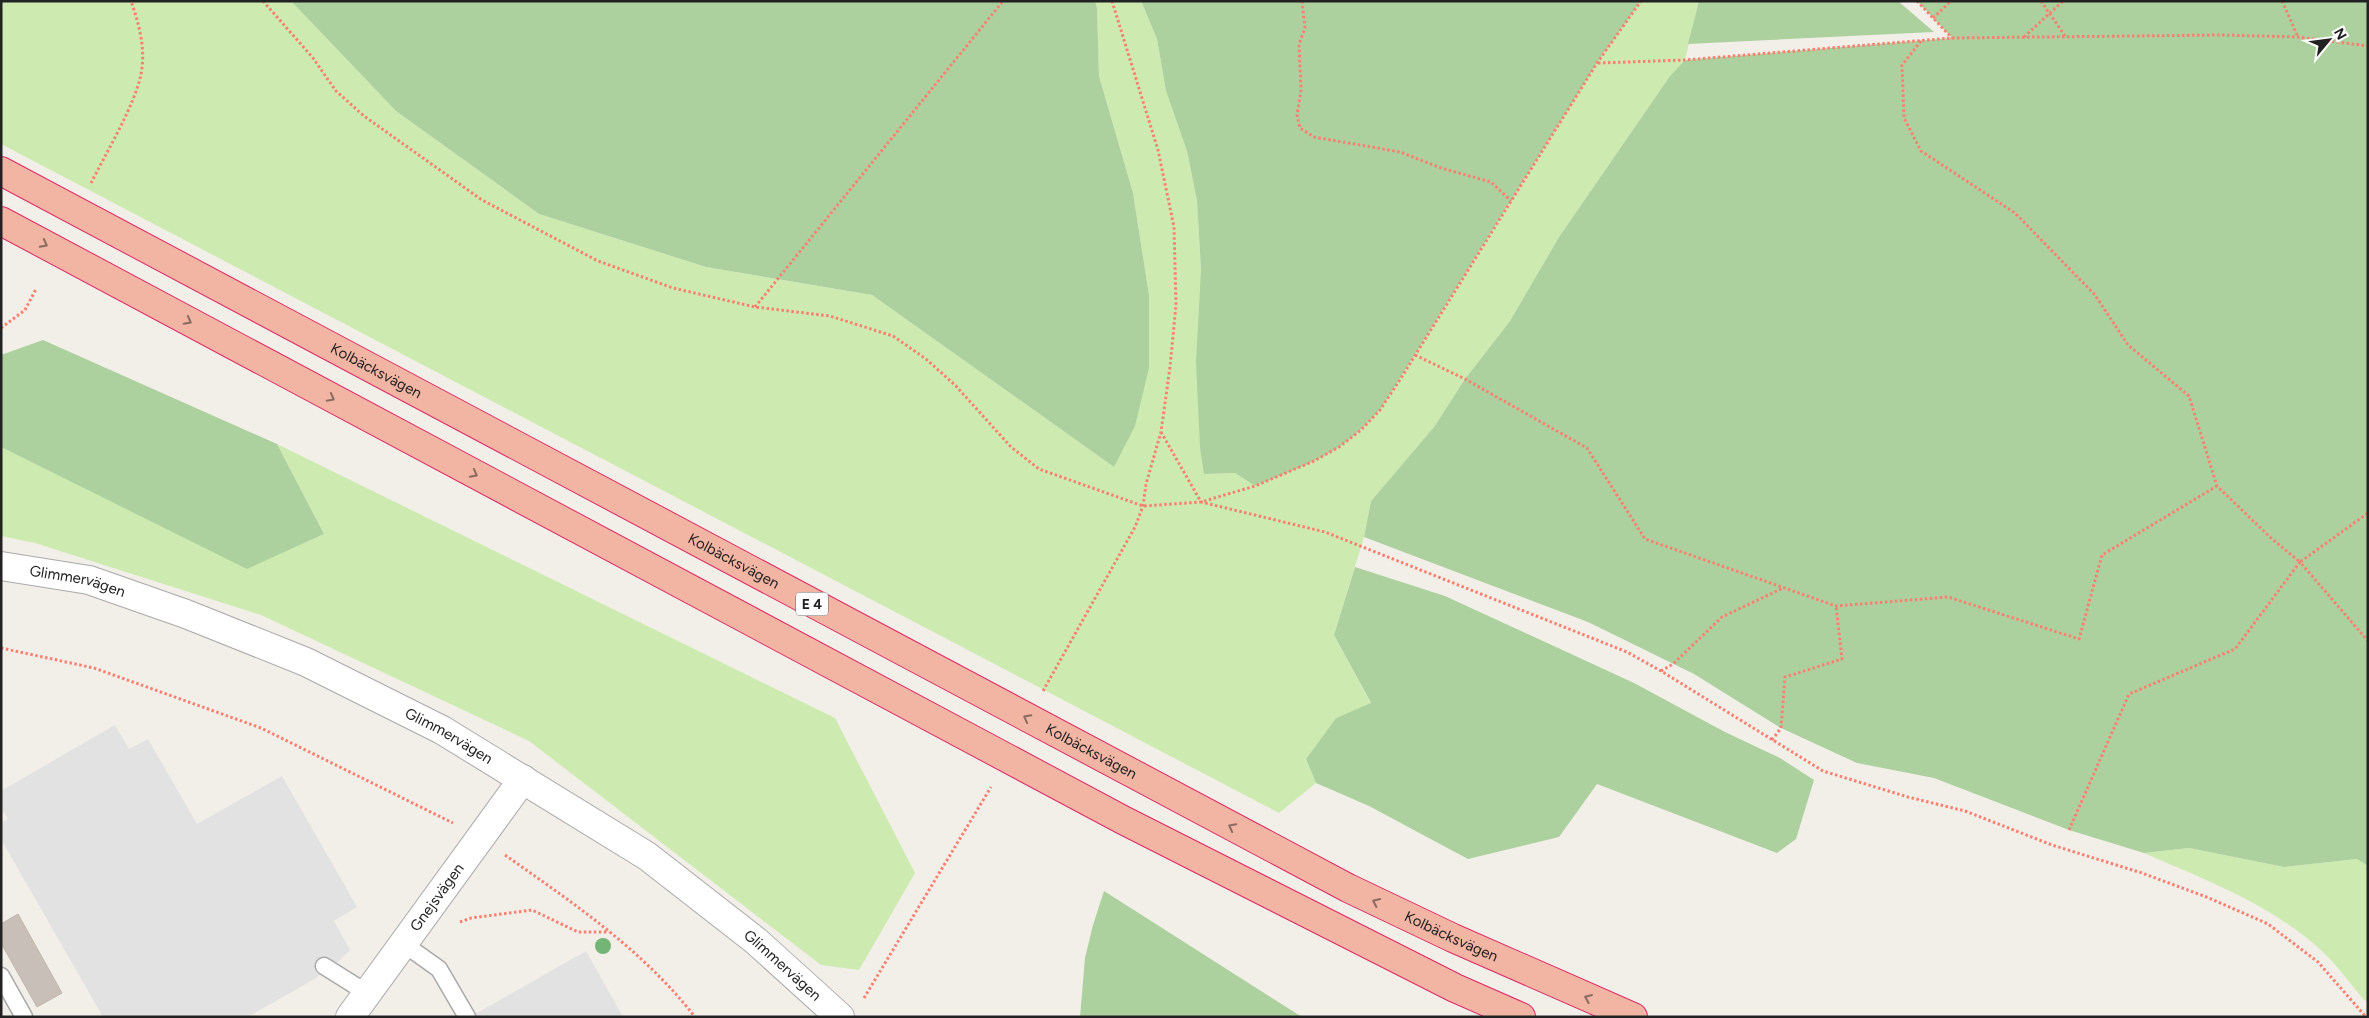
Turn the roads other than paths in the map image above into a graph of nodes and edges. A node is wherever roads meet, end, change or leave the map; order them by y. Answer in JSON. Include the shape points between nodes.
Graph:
{"nodes":[{"id":1,"x":1,"y":171,"type":"edge"},
{"id":2,"x":1,"y":222,"type":"edge"},
{"id":3,"x":1,"y":566,"type":"edge"},
{"id":4,"x":523,"y":779,"type":"junction"},
{"id":5,"x":404,"y":944,"type":"junction"},
{"id":6,"x":324,"y":966,"type":"dead end"},
{"id":7,"x":1,"y":976,"type":"edge"},
{"id":8,"x":367,"y":993,"type":"junction"},
{"id":9,"x":24,"y":1017,"type":"edge"},
{"id":10,"x":350,"y":1017,"type":"edge"},
{"id":11,"x":467,"y":1017,"type":"edge"},
{"id":12,"x":840,"y":1017,"type":"edge"},
{"id":13,"x":1521,"y":1017,"type":"edge"},
{"id":14,"x":1633,"y":1017,"type":"edge"}],
"edges":[{"from":14,"to":1,"type":"highway","name":"Kolbäcksvägen","number":"E 4","one_way":true,"via":[[1348,888]]},
{"from":2,"to":13,"type":"highway","one_way":true,"via":[[1114,815],[1455,988]]},
{"from":3,"to":4,"type":"street","name":"Glimmervägen","via":[[89,580],[306,662],[442,730]]},
{"from":4,"to":5,"type":"street","name":"Gnejsvägen"},
{"from":4,"to":12,"type":"street","name":"Glimmervägen","via":[[662,867],[756,941]]},
{"from":5,"to":8,"type":"street","name":"Gnejsvägen"},
{"from":5,"to":11,"type":"lane","via":[[439,969]]},
{"from":6,"to":8,"type":"lane"},
{"from":7,"to":9,"type":"lane"},
{"from":8,"to":10,"type":"street","name":"Gnejsvägen"}]}
